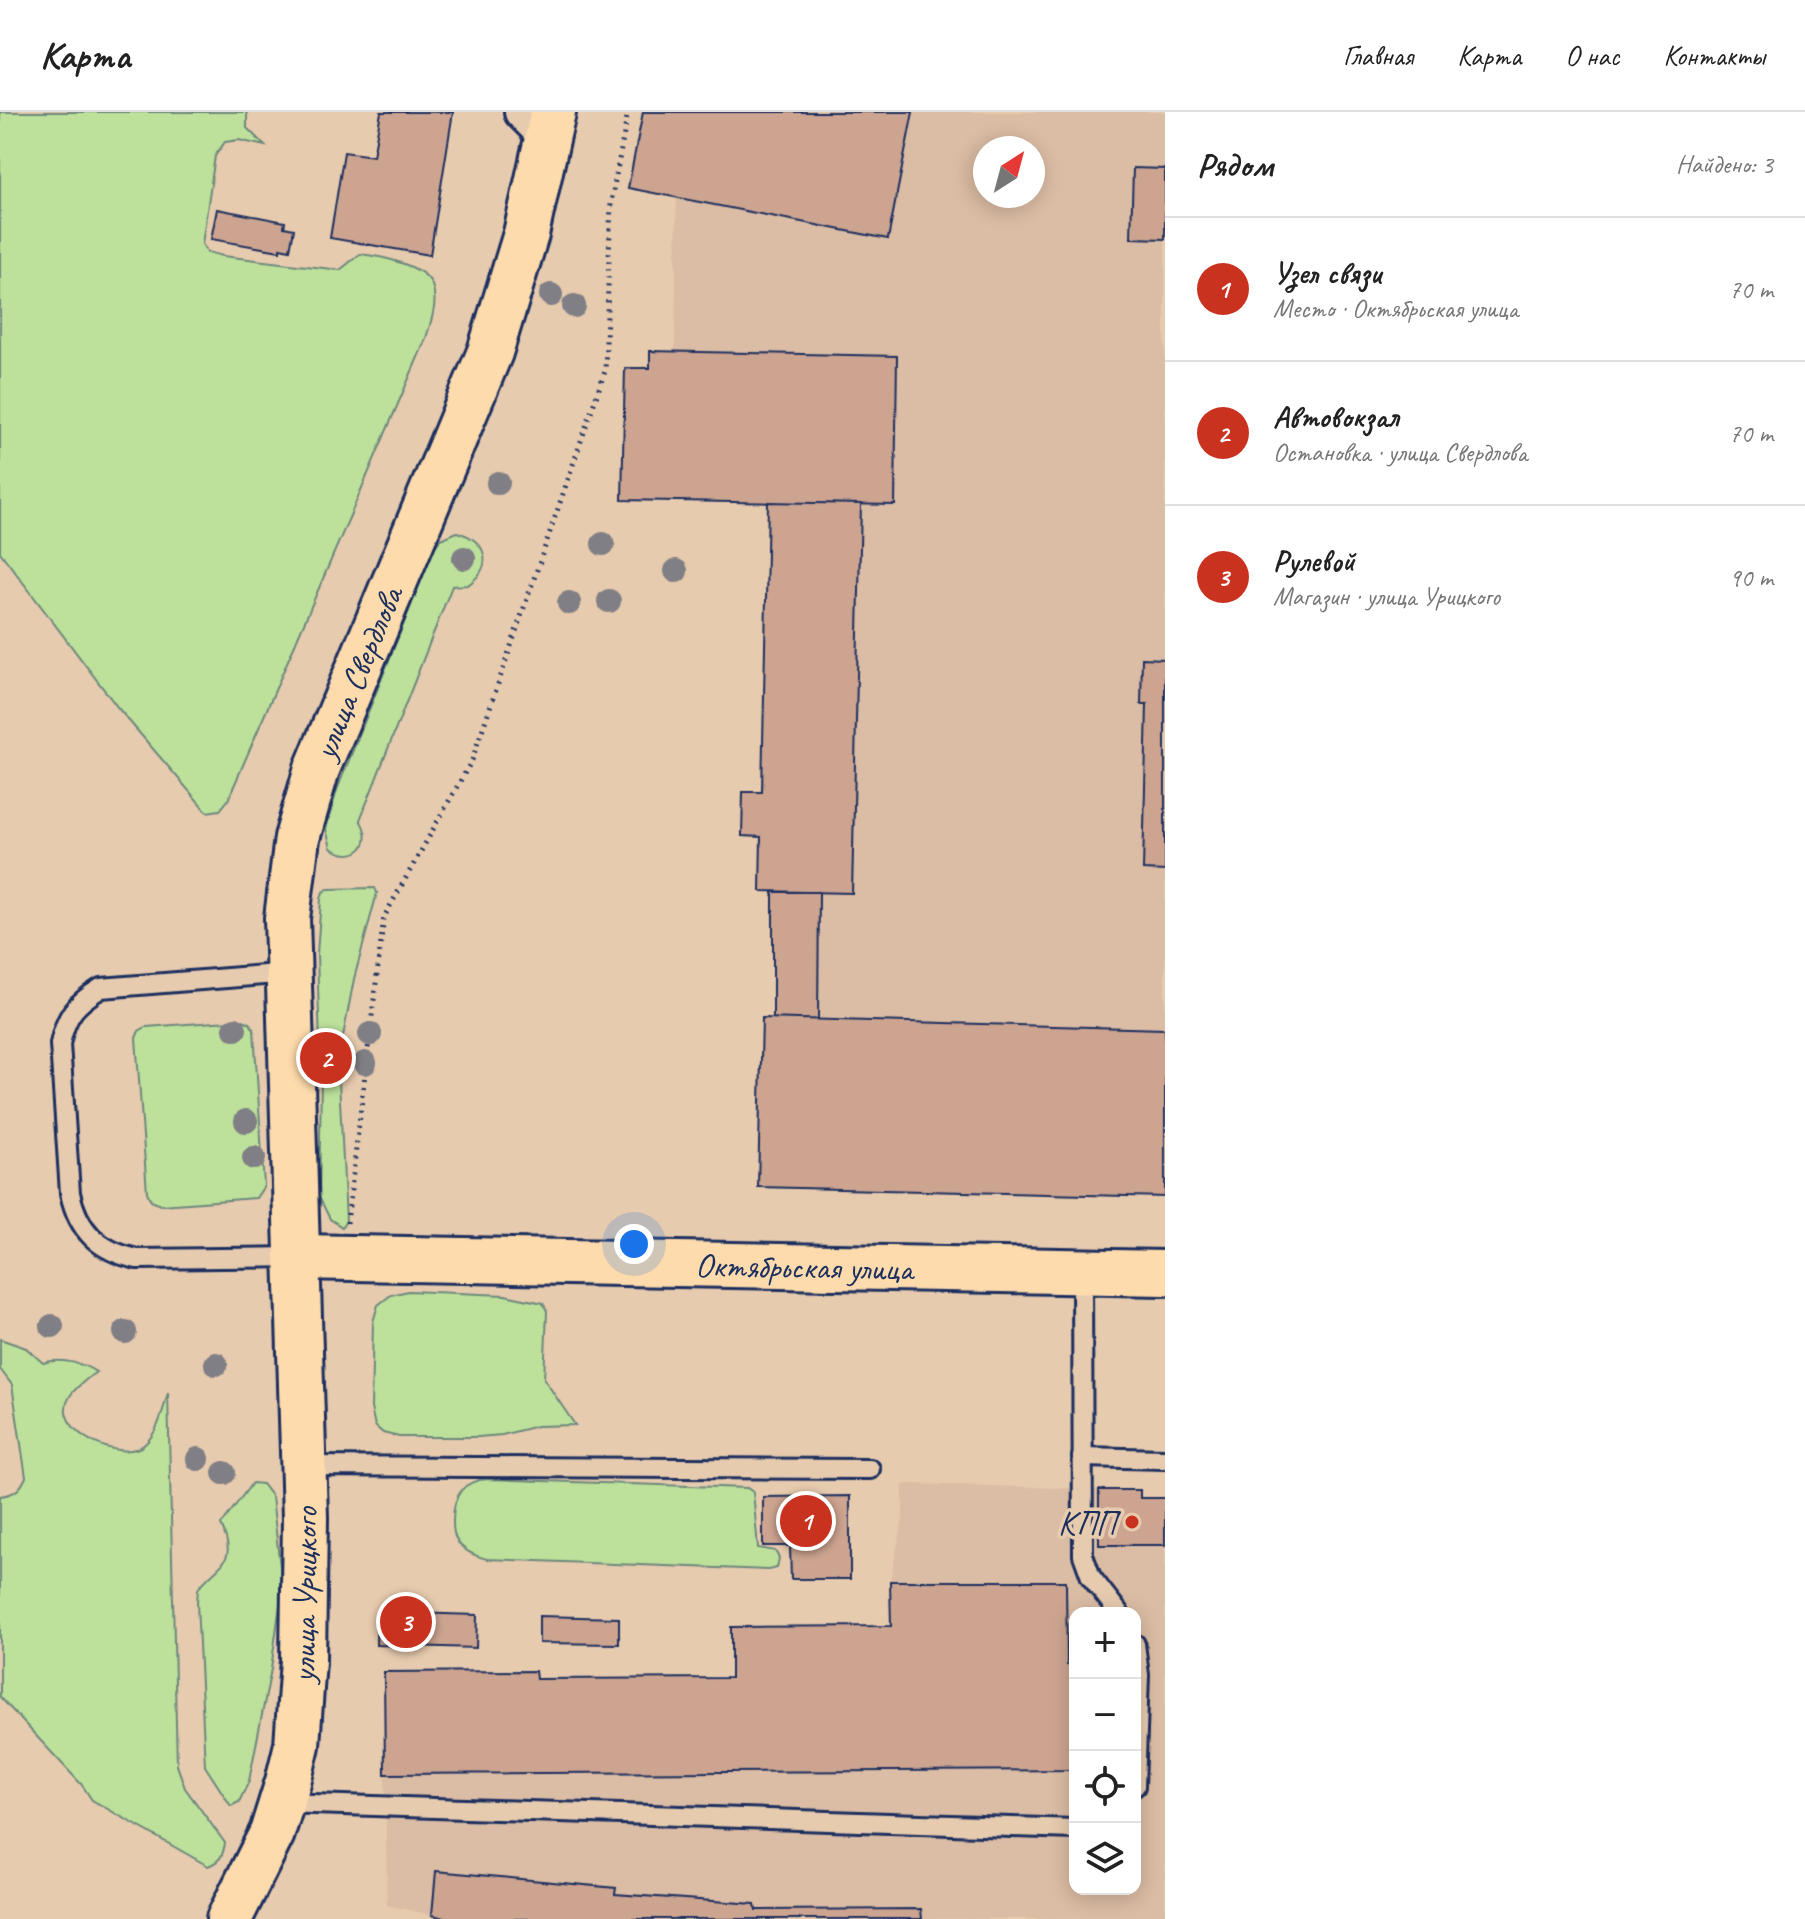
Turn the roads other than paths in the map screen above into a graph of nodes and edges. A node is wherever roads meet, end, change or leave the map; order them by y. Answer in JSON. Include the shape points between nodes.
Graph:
{"nodes":[{"id":1,"x":541,"y":121,"type":"edge"},
{"id":2,"x":289,"y":973,"type":"junction"},
{"id":3,"x":298,"y":1257,"type":"junction"},
{"id":4,"x":1082,"y":1271,"type":"junction"},
{"id":5,"x":1165,"y":1273,"type":"edge"},
{"id":6,"x":1082,"y":1457,"type":"junction"},
{"id":7,"x":1165,"y":1459,"type":"edge"},
{"id":8,"x":304,"y":1466,"type":"junction"},
{"id":9,"x":870,"y":1469,"type":"dead end"},
{"id":10,"x":1114,"y":1607,"type":"edge"},
{"id":11,"x":1139,"y":1679,"type":"edge"},
{"id":12,"x":1136,"y":1751,"type":"edge"},
{"id":13,"x":282,"y":1803,"type":"junction"},
{"id":14,"x":1069,"y":1829,"type":"edge"},
{"id":15,"x":229,"y":1919,"type":"edge"}],
"edges":[{"from":1,"to":2,"type":"main road","name":"улица Свердлова","via":[[517,269],[490,352],[306,803],[287,918]]},
{"from":2,"to":3,"type":"main road","name":"улица Свердлова"},
{"from":2,"to":3,"type":"lane","via":[[101,988],[80,1002],[64,1023],[60,1044],[70,1193],[86,1232],[118,1255],[137,1259]]},
{"from":3,"to":4,"type":"main road","name":"Октябрьская улица"},
{"from":3,"to":8,"type":"main road","name":"улица Урицкого"},
{"from":4,"to":5,"type":"main road","name":"Октябрьская улица"},
{"from":4,"to":6,"type":"lane"},
{"from":6,"to":7,"type":"lane"},
{"from":6,"to":10,"type":"lane","via":[[1083,1555],[1091,1577]]},
{"from":8,"to":9,"type":"lane"},
{"from":8,"to":13,"type":"main road","name":"улица Урицкого","via":[[303,1660],[297,1745]]},
{"from":11,"to":12,"type":"lane"},
{"from":13,"to":14,"type":"lane"},
{"from":13,"to":15,"type":"main road","name":"улица Урицкого"}]}
